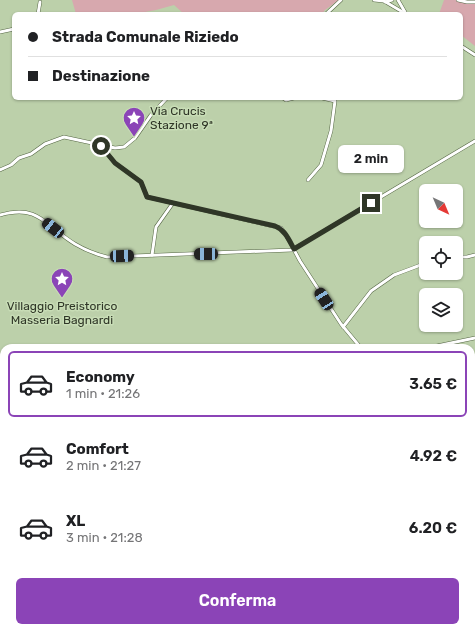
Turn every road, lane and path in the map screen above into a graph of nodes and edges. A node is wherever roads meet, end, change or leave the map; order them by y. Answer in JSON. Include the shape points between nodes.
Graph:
{"nodes":[{"id":1,"x":341,"y":0,"type":"edge"},
{"id":2,"x":374,"y":0,"type":"edge"},
{"id":3,"x":392,"y":0,"type":"edge"},
{"id":4,"x":400,"y":0,"type":"edge"},
{"id":5,"x":458,"y":0,"type":"edge"},
{"id":6,"x":383,"y":1,"type":"edge"},
{"id":7,"x":40,"y":2,"type":"dead end"},
{"id":8,"x":475,"y":2,"type":"edge"},
{"id":9,"x":38,"y":12,"type":"edge"},
{"id":10,"x":328,"y":12,"type":"edge"},
{"id":11,"x":402,"y":12,"type":"edge"},
{"id":12,"x":405,"y":12,"type":"edge"},
{"id":13,"x":12,"y":29,"type":"edge"},
{"id":14,"x":0,"y":32,"type":"edge"},
{"id":15,"x":463,"y":47,"type":"edge"},
{"id":16,"x":475,"y":55,"type":"edge"},
{"id":17,"x":165,"y":100,"type":"edge"},
{"id":18,"x":331,"y":100,"type":"edge"},
{"id":19,"x":475,"y":141,"type":"edge"},
{"id":20,"x":101,"y":146,"type":"junction"},
{"id":21,"x":0,"y":170,"type":"edge"},
{"id":22,"x":308,"y":180,"type":"dead end"},
{"id":23,"x":174,"y":203,"type":"junction"},
{"id":24,"x":0,"y":215,"type":"edge"},
{"id":25,"x":294,"y":249,"type":"junction"},
{"id":26,"x":152,"y":255,"type":"junction"},
{"id":27,"x":475,"y":255,"type":"edge"},
{"id":28,"x":463,"y":257,"type":"edge"},
{"id":29,"x":419,"y":266,"type":"edge"},
{"id":30,"x":343,"y":327,"type":"junction"},
{"id":31,"x":475,"y":338,"type":"edge"},
{"id":32,"x":358,"y":344,"type":"edge"},
{"id":33,"x":446,"y":344,"type":"edge"}],
"edges":[{"from":1,"to":10,"type":"street"},
{"from":2,"to":6,"type":"street"},
{"from":3,"to":6,"type":"street"},
{"from":4,"to":12,"type":"street"},
{"from":5,"to":8,"type":"street"},
{"from":6,"to":11,"type":"street"},
{"from":7,"to":9,"type":"street"},
{"from":13,"to":14,"type":"street"},
{"from":15,"to":16,"type":"street"},
{"from":17,"to":20,"type":"street","via":[[135,138],[124,147]]},
{"from":18,"to":22,"type":"street","via":[[335,101],[331,131],[321,165]]},
{"from":19,"to":25,"type":"street"},
{"from":20,"to":21,"type":"street","via":[[64,137],[45,144]]},
{"from":20,"to":23,"type":"street","via":[[115,163],[141,182],[147,197]]},
{"from":23,"to":25,"type":"street","via":[[281,228]]},
{"from":23,"to":26,"type":"street","via":[[156,227]]},
{"from":24,"to":26,"type":"street","via":[[11,212],[35,214],[74,244],[107,257]]},
{"from":25,"to":26,"type":"street"},
{"from":25,"to":30,"type":"street"},
{"from":27,"to":28,"type":"street"},
{"from":29,"to":30,"type":"street","via":[[394,275],[371,291]]},
{"from":30,"to":32,"type":"street"},
{"from":31,"to":33,"type":"street"}]}
